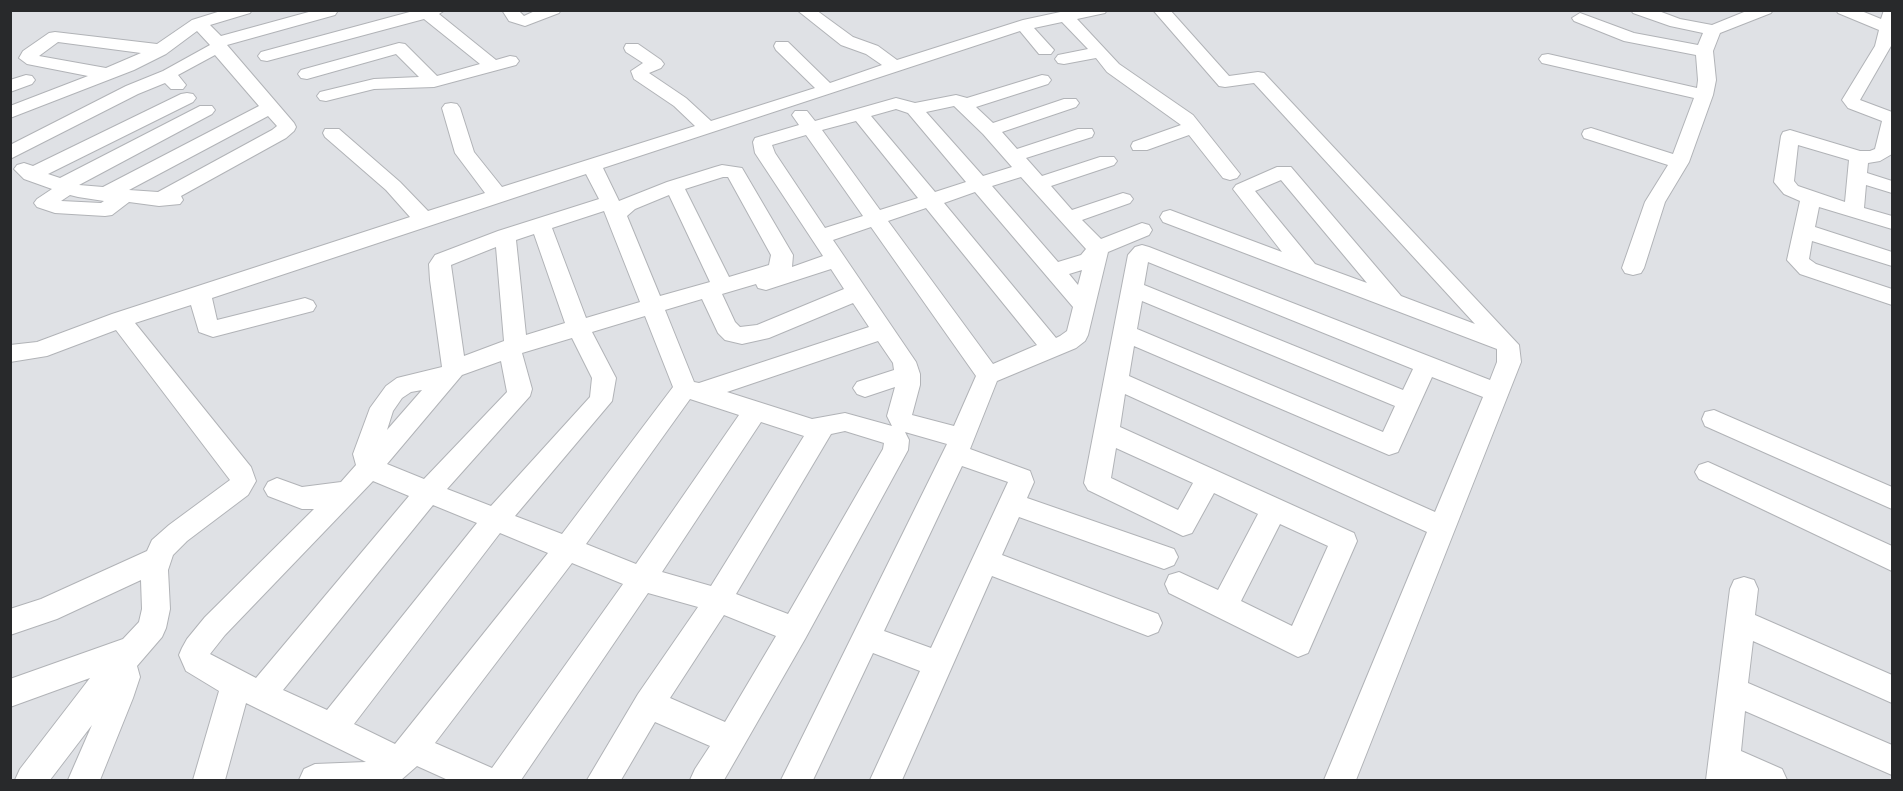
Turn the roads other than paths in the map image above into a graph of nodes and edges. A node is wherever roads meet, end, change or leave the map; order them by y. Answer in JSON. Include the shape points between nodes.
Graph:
{"nodes":[{"id":1,"x":244,"y":10,"type":"edge"},
{"id":2,"x":553,"y":10,"type":"edge"},
{"id":3,"x":805,"y":10,"type":"edge"},
{"id":4,"x":1099,"y":10,"type":"edge"},
{"id":5,"x":1161,"y":10,"type":"edge"},
{"id":6,"x":1639,"y":10,"type":"edge"},
{"id":7,"x":1765,"y":10,"type":"edge"},
{"id":8,"x":330,"y":11,"type":"edge"},
{"id":9,"x":432,"y":12,"type":"edge"},
{"id":10,"x":1848,"y":12,"type":"edge"},
{"id":11,"x":1072,"y":14,"type":"edge"},
{"id":12,"x":514,"y":18,"type":"edge"},
{"id":13,"x":1580,"y":18,"type":"dead end"},
{"id":14,"x":1890,"y":20,"type":"edge"},
{"id":15,"x":198,"y":23,"type":"junction"},
{"id":16,"x":1023,"y":25,"type":"junction"},
{"id":17,"x":1713,"y":30,"type":"junction"},
{"id":18,"x":218,"y":44,"type":"junction"},
{"id":19,"x":782,"y":46,"type":"dead end"},
{"id":20,"x":1888,"y":47,"type":"edge"},
{"id":21,"x":632,"y":48,"type":"dead end"},
{"id":22,"x":160,"y":50,"type":"junction"},
{"id":23,"x":1045,"y":50,"type":"dead end"},
{"id":24,"x":286,"y":51,"type":"junction"},
{"id":25,"x":1704,"y":51,"type":"junction"},
{"id":26,"x":1100,"y":52,"type":"junction"},
{"id":27,"x":267,"y":56,"type":"dead end"},
{"id":28,"x":1064,"y":59,"type":"dead end"},
{"id":29,"x":1548,"y":59,"type":"dead end"},
{"id":30,"x":895,"y":66,"type":"junction"},
{"id":31,"x":420,"y":68,"type":"junction"},
{"id":32,"x":1870,"y":68,"type":"junction"},
{"id":33,"x":108,"y":74,"type":"junction"},
{"id":34,"x":307,"y":74,"type":"junction"},
{"id":35,"x":1893,"y":74,"type":"edge"},
{"id":36,"x":169,"y":75,"type":"junction"},
{"id":37,"x":1042,"y":80,"type":"dead end"},
{"id":38,"x":434,"y":81,"type":"junction"},
{"id":39,"x":374,"y":84,"type":"junction"},
{"id":40,"x":826,"y":89,"type":"junction"},
{"id":41,"x":1704,"y":95,"type":"junction"},
{"id":42,"x":187,"y":98,"type":"junction"},
{"id":43,"x":787,"y":103,"type":"junction"},
{"id":44,"x":1070,"y":103,"type":"dead end"},
{"id":45,"x":963,"y":105,"type":"junction"},
{"id":46,"x":269,"y":108,"type":"junction"},
{"id":47,"x":451,"y":108,"type":"dead end"},
{"id":48,"x":914,"y":109,"type":"junction"},
{"id":49,"x":206,"y":111,"type":"junction"},
{"id":50,"x":10,"y":113,"type":"edge"},
{"id":51,"x":859,"y":113,"type":"junction"},
{"id":52,"x":1892,"y":122,"type":"edge"},
{"id":53,"x":811,"y":127,"type":"junction"},
{"id":54,"x":1193,"y":127,"type":"junction"},
{"id":55,"x":708,"y":128,"type":"junction"},
{"id":56,"x":224,"y":130,"type":"junction"},
{"id":57,"x":990,"y":130,"type":"junction"},
{"id":58,"x":332,"y":133,"type":"dead end"},
{"id":59,"x":1084,"y":133,"type":"dead end"},
{"id":60,"x":1591,"y":134,"type":"dead end"},
{"id":61,"x":1140,"y":146,"type":"dead end"},
{"id":62,"x":1888,"y":154,"type":"edge"},
{"id":63,"x":10,"y":155,"type":"edge"},
{"id":64,"x":1859,"y":157,"type":"junction"},
{"id":65,"x":1107,"y":161,"type":"dead end"},
{"id":66,"x":1679,"y":162,"type":"junction"},
{"id":67,"x":592,"y":165,"type":"junction"},
{"id":68,"x":1025,"y":170,"type":"junction"},
{"id":69,"x":1230,"y":174,"type":"dead end"},
{"id":70,"x":31,"y":175,"type":"junction"},
{"id":71,"x":1857,"y":177,"type":"junction"},
{"id":72,"x":976,"y":184,"type":"junction"},
{"id":73,"x":66,"y":186,"type":"junction"},
{"id":74,"x":674,"y":186,"type":"junction"},
{"id":75,"x":1893,"y":187,"type":"edge"},
{"id":76,"x":497,"y":195,"type":"junction"},
{"id":77,"x":113,"y":196,"type":"junction"},
{"id":78,"x":1811,"y":198,"type":"junction"},
{"id":79,"x":1123,"y":199,"type":"dead end"},
{"id":80,"x":930,"y":200,"type":"junction"},
{"id":81,"x":613,"y":208,"type":"junction"},
{"id":82,"x":1854,"y":211,"type":"junction"},
{"id":83,"x":1170,"y":217,"type":"dead end"},
{"id":84,"x":876,"y":218,"type":"junction"},
{"id":85,"x":1068,"y":218,"type":"junction"},
{"id":86,"x":424,"y":219,"type":"junction"},
{"id":87,"x":1893,"y":223,"type":"edge"},
{"id":88,"x":541,"y":225,"type":"junction"},
{"id":89,"x":1142,"y":230,"type":"dead end"},
{"id":90,"x":1804,"y":231,"type":"junction"},
{"id":91,"x":505,"y":236,"type":"junction"},
{"id":92,"x":820,"y":237,"type":"junction"},
{"id":93,"x":1098,"y":248,"type":"junction"},
{"id":94,"x":1893,"y":259,"type":"edge"},
{"id":95,"x":835,"y":260,"type":"junction"},
{"id":96,"x":1633,"y":268,"type":"dead end"},
{"id":97,"x":1308,"y":269,"type":"junction"},
{"id":98,"x":1053,"y":271,"type":"junction"},
{"id":99,"x":1133,"y":289,"type":"junction"},
{"id":100,"x":715,"y":292,"type":"junction"},
{"id":101,"x":856,"y":293,"type":"junction"},
{"id":102,"x":200,"y":295,"type":"junction"},
{"id":103,"x":1893,"y":297,"type":"edge"},
{"id":104,"x":1394,"y":302,"type":"junction"},
{"id":105,"x":1083,"y":305,"type":"junction"},
{"id":106,"x":305,"y":306,"type":"dead end"},
{"id":107,"x":652,"y":306,"type":"junction"},
{"id":108,"x":120,"y":320,"type":"junction"},
{"id":109,"x":578,"y":327,"type":"junction"},
{"id":110,"x":884,"y":330,"type":"junction"},
{"id":111,"x":1124,"y":333,"type":"junction"},
{"id":112,"x":1508,"y":345,"type":"junction"},
{"id":113,"x":512,"y":348,"type":"junction"},
{"id":114,"x":1052,"y":348,"type":"junction"},
{"id":115,"x":15,"y":356,"type":"edge"},
{"id":116,"x":1426,"y":365,"type":"junction"},
{"id":117,"x":450,"y":373,"type":"junction"},
{"id":118,"x":908,"y":374,"type":"junction"},
{"id":119,"x":988,"y":375,"type":"junction"},
{"id":120,"x":1116,"y":380,"type":"junction"},
{"id":121,"x":865,"y":388,"type":"dead end"},
{"id":122,"x":692,"y":391,"type":"junction"},
{"id":123,"x":1497,"y":393,"type":"junction"},
{"id":124,"x":1409,"y":402,"type":"junction"},
{"id":125,"x":755,"y":411,"type":"junction"},
{"id":126,"x":1714,"y":419,"type":"dead end"},
{"id":127,"x":823,"y":427,"type":"junction"},
{"id":128,"x":1106,"y":432,"type":"junction"},
{"id":129,"x":958,"y":446,"type":"junction"},
{"id":130,"x":369,"y":468,"type":"junction"},
{"id":131,"x":1708,"y":472,"type":"dead end"},
{"id":132,"x":1209,"y":479,"type":"junction"},
{"id":133,"x":278,"y":489,"type":"dead end"},
{"id":134,"x":350,"y":491,"type":"junction"},
{"id":135,"x":428,"y":492,"type":"junction"},
{"id":136,"x":1893,"y":498,"type":"edge"},
{"id":137,"x":1011,"y":503,"type":"junction"},
{"id":138,"x":1274,"y":509,"type":"junction"},
{"id":139,"x":494,"y":520,"type":"junction"},
{"id":140,"x":1442,"y":527,"type":"junction"},
{"id":141,"x":566,"y":550,"type":"junction"},
{"id":142,"x":1164,"y":557,"type":"dead end"},
{"id":143,"x":157,"y":559,"type":"junction"},
{"id":144,"x":1893,"y":559,"type":"edge"},
{"id":145,"x":985,"y":561,"type":"junction"},
{"id":146,"x":642,"y":579,"type":"junction"},
{"id":147,"x":1179,"y":585,"type":"dead end"},
{"id":148,"x":1744,"y":589,"type":"dead end"},
{"id":149,"x":718,"y":600,"type":"junction"},
{"id":150,"x":1224,"y":607,"type":"junction"},
{"id":151,"x":1739,"y":621,"type":"junction"},
{"id":152,"x":10,"y":622,"type":"edge"},
{"id":153,"x":1148,"y":623,"type":"dead end"},
{"id":154,"x":795,"y":630,"type":"junction"},
{"id":155,"x":867,"y":638,"type":"junction"},
{"id":156,"x":124,"y":659,"type":"junction"},
{"id":157,"x":939,"y":664,"type":"junction"},
{"id":158,"x":249,"y":689,"type":"junction"},
{"id":159,"x":1893,"y":689,"type":"edge"},
{"id":160,"x":1734,"y":692,"type":"junction"},
{"id":161,"x":10,"y":693,"type":"edge"},
{"id":162,"x":649,"y":704,"type":"junction"},
{"id":163,"x":332,"y":728,"type":"junction"},
{"id":164,"x":732,"y":740,"type":"junction"},
{"id":165,"x":1893,"y":760,"type":"edge"},
{"id":166,"x":392,"y":767,"type":"edge"},
{"id":167,"x":1724,"y":770,"type":"edge"},
{"id":168,"x":31,"y":780,"type":"edge"},
{"id":169,"x":84,"y":780,"type":"edge"},
{"id":170,"x":209,"y":780,"type":"edge"},
{"id":171,"x":315,"y":780,"type":"edge"},
{"id":172,"x":486,"y":780,"type":"edge"},
{"id":173,"x":603,"y":780,"type":"edge"},
{"id":174,"x":706,"y":780,"type":"edge"},
{"id":175,"x":797,"y":780,"type":"edge"},
{"id":176,"x":886,"y":780,"type":"edge"},
{"id":177,"x":1340,"y":780,"type":"edge"},
{"id":178,"x":1771,"y":780,"type":"edge"}],
"edges":[{"from":1,"to":15,"type":"street"},
{"from":2,"to":12,"type":"street","via":[[525,21]]},
{"from":3,"to":30,"type":"street","via":[[847,41],[872,50]]},
{"from":4,"to":11,"type":"street"},
{"from":5,"to":112,"type":"street","via":[[1225,82],[1258,77]]},
{"from":6,"to":17,"type":"street"},
{"from":7,"to":17,"type":"street"},
{"from":8,"to":18,"type":"street"},
{"from":9,"to":24,"type":"street"},
{"from":9,"to":38,"type":"street","via":[[501,63]]},
{"from":10,"to":14,"type":"street"},
{"from":11,"to":16,"type":"street"},
{"from":11,"to":26,"type":"street"},
{"from":13,"to":25,"type":"street","via":[[1630,37]]},
{"from":14,"to":20,"type":"street"},
{"from":15,"to":18,"type":"street"},
{"from":15,"to":22,"type":"street"},
{"from":16,"to":23,"type":"street"},
{"from":16,"to":30,"type":"street"},
{"from":17,"to":25,"type":"street"},
{"from":18,"to":36,"type":"street"},
{"from":18,"to":46,"type":"street"},
{"from":19,"to":40,"type":"street"},
{"from":20,"to":32,"type":"street"},
{"from":21,"to":55,"type":"street","via":[[655,64],[640,71],[640,75],[681,102]]},
{"from":22,"to":33,"type":"street"},
{"from":22,"to":33,"type":"street","via":[[55,37],[28,58]]},
{"from":24,"to":27,"type":"street"},
{"from":24,"to":34,"type":"street"},
{"from":25,"to":41,"type":"street"},
{"from":26,"to":28,"type":"street"},
{"from":26,"to":54,"type":"street","via":[[1126,79]]},
{"from":29,"to":41,"type":"street"},
{"from":30,"to":40,"type":"street"},
{"from":31,"to":34,"type":"street","via":[[399,48]]},
{"from":31,"to":38,"type":"street"},
{"from":31,"to":39,"type":"street"},
{"from":32,"to":35,"type":"street"},
{"from":32,"to":52,"type":"street","via":[[1851,100]]},
{"from":33,"to":50,"type":"street"},
{"from":34,"to":39,"type":"street","via":[[331,101]]},
{"from":36,"to":42,"type":"street"},
{"from":36,"to":63,"type":"street","via":[[132,90]]},
{"from":37,"to":45,"type":"street"},
{"from":38,"to":39,"type":"street"},
{"from":40,"to":43,"type":"street"},
{"from":41,"to":66,"type":"street"},
{"from":42,"to":49,"type":"street"},
{"from":42,"to":70,"type":"street"},
{"from":43,"to":53,"type":"street"},
{"from":43,"to":55,"type":"street"},
{"from":44,"to":57,"type":"street"},
{"from":45,"to":48,"type":"street","via":[[952,99]]},
{"from":45,"to":57,"type":"street"},
{"from":46,"to":56,"type":"street"},
{"from":46,"to":77,"type":"street","via":[[286,130],[167,200]]},
{"from":47,"to":76,"type":"street","via":[[465,153]]},
{"from":48,"to":51,"type":"street","via":[[896,103]]},
{"from":48,"to":72,"type":"street"},
{"from":49,"to":56,"type":"street"},
{"from":49,"to":73,"type":"street"},
{"from":51,"to":53,"type":"street"},
{"from":51,"to":80,"type":"street"},
{"from":52,"to":62,"type":"street"},
{"from":53,"to":84,"type":"street"},
{"from":53,"to":92,"type":"street","via":[[761,144]]},
{"from":54,"to":61,"type":"street"},
{"from":54,"to":69,"type":"street"},
{"from":55,"to":67,"type":"street"},
{"from":56,"to":77,"type":"street"},
{"from":57,"to":68,"type":"street"},
{"from":58,"to":86,"type":"street"},
{"from":59,"to":68,"type":"street"},
{"from":60,"to":66,"type":"street"},
{"from":62,"to":64,"type":"street"},
{"from":63,"to":70,"type":"street"},
{"from":64,"to":71,"type":"street"},
{"from":64,"to":78,"type":"street","via":[[1790,136],[1784,182],[1791,190]]},
{"from":65,"to":68,"type":"street"},
{"from":66,"to":96,"type":"street","via":[[1655,202]]},
{"from":67,"to":76,"type":"street"},
{"from":67,"to":81,"type":"street"},
{"from":68,"to":72,"type":"street"},
{"from":68,"to":85,"type":"street"},
{"from":70,"to":73,"type":"street"},
{"from":71,"to":75,"type":"street"},
{"from":71,"to":82,"type":"street"},
{"from":72,"to":80,"type":"street"},
{"from":72,"to":98,"type":"street"},
{"from":73,"to":77,"type":"street"},
{"from":73,"to":77,"type":"street","via":[[44,203],[105,210]]},
{"from":74,"to":81,"type":"street"},
{"from":74,"to":100,"type":"street"},
{"from":74,"to":100,"type":"street","via":[[722,171],[735,172],[782,255],[780,268]]},
{"from":76,"to":86,"type":"street"},
{"from":78,"to":82,"type":"street"},
{"from":78,"to":90,"type":"street"},
{"from":79,"to":85,"type":"street"},
{"from":80,"to":84,"type":"street"},
{"from":80,"to":114,"type":"street"},
{"from":81,"to":88,"type":"street"},
{"from":81,"to":107,"type":"street"},
{"from":82,"to":87,"type":"street"},
{"from":83,"to":97,"type":"street"},
{"from":84,"to":92,"type":"street"},
{"from":84,"to":119,"type":"street"},
{"from":85,"to":93,"type":"street"},
{"from":86,"to":102,"type":"street"},
{"from":88,"to":91,"type":"street"},
{"from":88,"to":109,"type":"street"},
{"from":89,"to":93,"type":"street"},
{"from":90,"to":94,"type":"street"},
{"from":90,"to":103,"type":"street","via":[[1798,260],[1801,264]]},
{"from":91,"to":113,"type":"street"},
{"from":91,"to":117,"type":"street","via":[[441,262]]},
{"from":92,"to":95,"type":"street"},
{"from":93,"to":98,"type":"street","via":[[1083,263]]},
{"from":93,"to":105,"type":"street"},
{"from":95,"to":100,"type":"street"},
{"from":95,"to":101,"type":"street"},
{"from":97,"to":104,"type":"street"},
{"from":97,"to":104,"type":"street","via":[[1243,189],[1284,171]]},
{"from":98,"to":105,"type":"street"},
{"from":99,"to":111,"type":"street"},
{"from":99,"to":116,"type":"street","via":[[1139,255],[1144,252]]},
{"from":99,"to":124,"type":"street"},
{"from":100,"to":101,"type":"street","via":[[726,327],[742,336]]},
{"from":100,"to":107,"type":"street"},
{"from":101,"to":110,"type":"street"},
{"from":102,"to":106,"type":"street","via":[[207,326],[213,329]]},
{"from":102,"to":108,"type":"street"},
{"from":104,"to":112,"type":"street"},
{"from":105,"to":114,"type":"street","via":[[1077,334]]},
{"from":107,"to":109,"type":"street"},
{"from":107,"to":122,"type":"street"},
{"from":108,"to":115,"type":"street"},
{"from":108,"to":143,"type":"street","via":[[244,478],[239,488],[166,543]]},
{"from":109,"to":113,"type":"street"},
{"from":109,"to":139,"type":"street","via":[[604,378],[600,401]]},
{"from":110,"to":118,"type":"street"},
{"from":110,"to":122,"type":"street"},
{"from":111,"to":120,"type":"street"},
{"from":111,"to":124,"type":"street","via":[[1389,445]]},
{"from":112,"to":123,"type":"street","via":[[1509,362]]},
{"from":113,"to":117,"type":"street"},
{"from":113,"to":135,"type":"street","via":[[518,396]]},
{"from":114,"to":119,"type":"street"},
{"from":116,"to":123,"type":"street"},
{"from":116,"to":124,"type":"street"},
{"from":117,"to":130,"type":"street"},
{"from":118,"to":121,"type":"street"},
{"from":118,"to":129,"type":"street","via":[[906,398],[898,416],[901,422]]},
{"from":119,"to":129,"type":"street"},
{"from":120,"to":128,"type":"street"},
{"from":120,"to":140,"type":"street"},
{"from":122,"to":125,"type":"street"},
{"from":122,"to":141,"type":"street"},
{"from":123,"to":140,"type":"street"},
{"from":125,"to":127,"type":"street","via":[[812,429]]},
{"from":125,"to":146,"type":"street"},
{"from":126,"to":136,"type":"street"},
{"from":127,"to":149,"type":"street"},
{"from":127,"to":154,"type":"street","via":[[845,422],[895,437],[897,443]]},
{"from":128,"to":132,"type":"street"},
{"from":128,"to":132,"type":"street","via":[[1097,483],[1183,525]]},
{"from":129,"to":137,"type":"street","via":[[1022,478]]},
{"from":129,"to":155,"type":"street"},
{"from":130,"to":134,"type":"street"},
{"from":130,"to":135,"type":"street"},
{"from":131,"to":144,"type":"street"},
{"from":132,"to":138,"type":"street"},
{"from":133,"to":134,"type":"street","via":[[302,498]]},
{"from":134,"to":158,"type":"street","via":[[197,648],[196,661]]},
{"from":135,"to":139,"type":"street"},
{"from":135,"to":158,"type":"street"},
{"from":137,"to":142,"type":"street"},
{"from":137,"to":145,"type":"street"},
{"from":138,"to":150,"type":"street"},
{"from":138,"to":150,"type":"street","via":[[1344,541],[1298,644]]},
{"from":139,"to":141,"type":"street"},
{"from":139,"to":163,"type":"street"},
{"from":140,"to":177,"type":"street"},
{"from":141,"to":146,"type":"street"},
{"from":141,"to":166,"type":"street"},
{"from":143,"to":152,"type":"street","via":[[47,610]]},
{"from":143,"to":156,"type":"street","via":[[152,628]]},
{"from":145,"to":153,"type":"street"},
{"from":145,"to":157,"type":"street"},
{"from":146,"to":149,"type":"street"},
{"from":146,"to":172,"type":"street"},
{"from":147,"to":150,"type":"street"},
{"from":148,"to":151,"type":"street"},
{"from":149,"to":154,"type":"street"},
{"from":149,"to":162,"type":"street"},
{"from":151,"to":159,"type":"street"},
{"from":151,"to":160,"type":"street"},
{"from":154,"to":164,"type":"street"},
{"from":155,"to":157,"type":"street"},
{"from":155,"to":175,"type":"street"},
{"from":156,"to":161,"type":"street"},
{"from":156,"to":168,"type":"street"},
{"from":156,"to":169,"type":"street","via":[[125,677]]},
{"from":157,"to":176,"type":"street"},
{"from":158,"to":163,"type":"street"},
{"from":158,"to":170,"type":"street"},
{"from":160,"to":165,"type":"street"},
{"from":160,"to":167,"type":"street"},
{"from":162,"to":164,"type":"street"},
{"from":162,"to":173,"type":"street"},
{"from":163,"to":166,"type":"street"},
{"from":164,"to":174,"type":"street"},
{"from":166,"to":171,"type":"street"},
{"from":166,"to":172,"type":"street"},
{"from":167,"to":178,"type":"street"}]}
